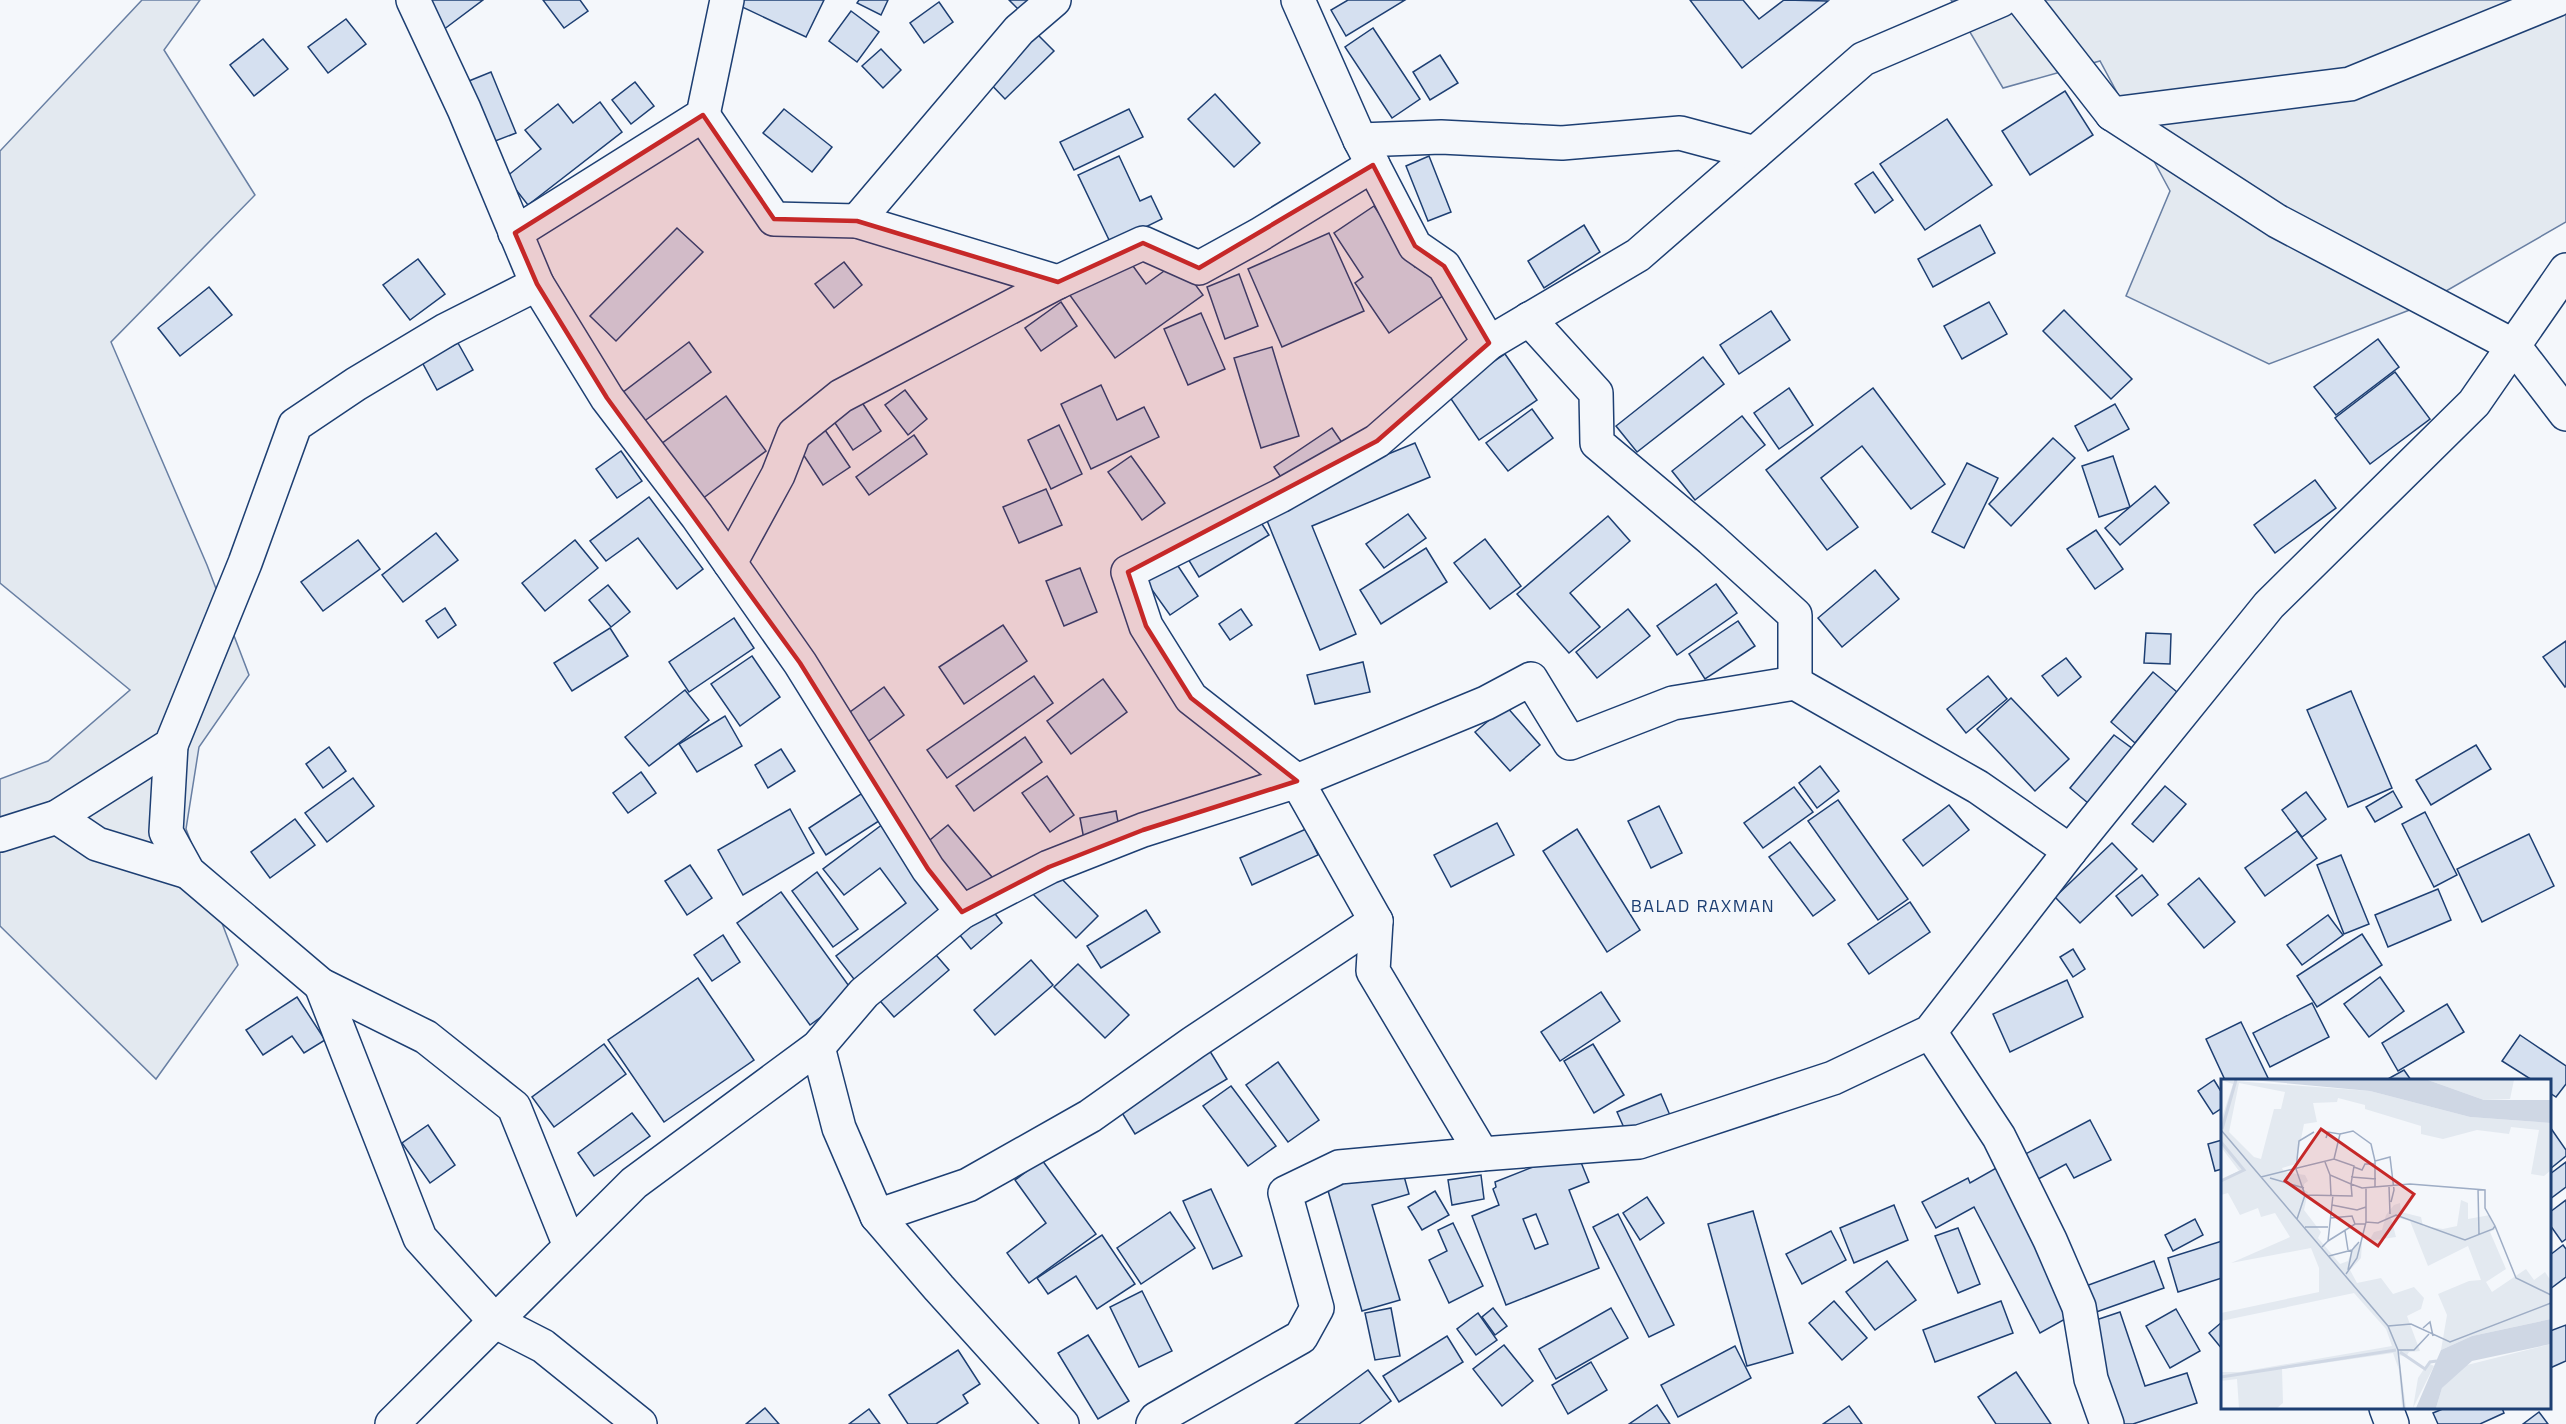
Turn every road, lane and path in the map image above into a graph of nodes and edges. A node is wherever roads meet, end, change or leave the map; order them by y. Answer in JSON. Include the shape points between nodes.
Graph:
{"nodes":[{"id":1,"x":413,"y":0,"type":"edge"},
{"id":2,"x":727,"y":0,"type":"edge"},
{"id":3,"x":1054,"y":0,"type":"edge"},
{"id":4,"x":1298,"y":0,"type":"edge"},
{"id":5,"x":2001,"y":0,"type":"edge"},
{"id":6,"x":2023,"y":0,"type":"edge"},
{"id":7,"x":2556,"y":0,"type":"edge"},
{"id":8,"x":2112,"y":114,"type":"junction"},
{"id":9,"x":703,"y":115,"type":"junction"},
{"id":10,"x":1367,"y":153,"type":"junction"},
{"id":11,"x":1755,"y":153,"type":"junction"},
{"id":12,"x":857,"y":221,"type":"junction"},
{"id":13,"x":515,"y":233,"type":"junction"},
{"id":14,"x":2566,"y":270,"type":"edge"},
{"id":15,"x":1058,"y":282,"type":"junction"},
{"id":16,"x":537,"y":285,"type":"junction"},
{"id":17,"x":1529,"y":319,"type":"junction"},
{"id":18,"x":1489,"y":342,"type":"junction"},
{"id":19,"x":2514,"y":346,"type":"junction"},
{"id":20,"x":2566,"y":414,"type":"edge"},
{"id":21,"x":730,"y":563,"type":"junction"},
{"id":22,"x":1795,"y":683,"type":"junction"},
{"id":23,"x":171,"y":745,"type":"junction"},
{"id":24,"x":1297,"y":781,"type":"junction"},
{"id":25,"x":57,"y":817,"type":"junction"},
{"id":26,"x":0,"y":835,"type":"edge"},
{"id":27,"x":2070,"y":851,"type":"junction"},
{"id":28,"x":188,"y":872,"type":"junction"},
{"id":29,"x":962,"y":912,"type":"junction"},
{"id":30,"x":1376,"y":921,"type":"junction"},
{"id":31,"x":321,"y":985,"type":"junction"},
{"id":32,"x":1930,"y":1032,"type":"junction"},
{"id":33,"x":818,"y":1047,"type":"junction"},
{"id":34,"x":1482,"y":1154,"type":"junction"},
{"id":35,"x":877,"y":1216,"type":"junction"},
{"id":36,"x":570,"y":1246,"type":"junction"},
{"id":37,"x":496,"y":1322,"type":"junction"},
{"id":38,"x":2387,"y":1409,"type":"edge"},
{"id":39,"x":392,"y":1424,"type":"edge"},
{"id":40,"x":640,"y":1424,"type":"edge"},
{"id":41,"x":1062,"y":1424,"type":"edge"},
{"id":42,"x":1153,"y":1424,"type":"edge"},
{"id":43,"x":2107,"y":1424,"type":"edge"},
{"id":44,"x":2392,"y":1424,"type":"edge"}],
"edges":[{"from":1,"to":13,"type":"street","via":[[464,109]]},
{"from":2,"to":9,"type":"street"},
{"from":3,"to":12,"type":"street","via":[[1019,30]]},
{"from":4,"to":10,"type":"street"},
{"from":5,"to":11,"type":"street","via":[[1863,59]]},
{"from":6,"to":8,"type":"street"},
{"from":7,"to":8,"type":"street","via":[[2350,84]]},
{"from":8,"to":19,"type":"street","via":[[2277,221]]},
{"from":9,"to":12,"type":"street","via":[[774,219]]},
{"from":9,"to":13,"type":"street"},
{"from":10,"to":11,"type":"street","via":[[1441,137],[1562,143],[1680,132]]},
{"from":10,"to":15,"type":"street","via":[[1259,235],[1199,268],[1143,243]]},
{"from":10,"to":18,"type":"street","via":[[1415,246],[1444,266]]},
{"from":11,"to":17,"type":"street","via":[[1638,255]]},
{"from":12,"to":15,"type":"street"},
{"from":13,"to":16,"type":"street"},
{"from":14,"to":19,"type":"street"},
{"from":15,"to":21,"type":"street","via":[[841,396],[794,434],[778,475]]},
{"from":16,"to":21,"type":"street","via":[[607,398]]},
{"from":16,"to":23,"type":"street","via":[[446,330],[295,425],[246,563]]},
{"from":17,"to":18,"type":"street"},
{"from":17,"to":22,"type":"street","via":[[1596,393],[1598,443],[1795,615]]},
{"from":18,"to":24,"type":"street","via":[[1377,441],[1280,496],[1128,572],[1146,626],[1191,698]]},
{"from":19,"to":20,"type":"street"},
{"from":19,"to":27,"type":"street","via":[[2474,403],[2269,605]]},
{"from":21,"to":29,"type":"street","via":[[800,663],[928,870]]},
{"from":22,"to":24,"type":"street","via":[[1673,704],[1570,743],[1531,679],[1486,703]]},
{"from":22,"to":27,"type":"street","via":[[1978,787]]},
{"from":23,"to":25,"type":"street"},
{"from":23,"to":28,"type":"street","via":[[166,832]]},
{"from":24,"to":29,"type":"street","via":[[1091,850]]},
{"from":24,"to":30,"type":"street"},
{"from":25,"to":26,"type":"street"},
{"from":25,"to":28,"type":"street","via":[[97,844]]},
{"from":27,"to":32,"type":"street"},
{"from":28,"to":31,"type":"street"},
{"from":29,"to":33,"type":"street","via":[[864,993]]},
{"from":30,"to":34,"type":"street","via":[[1373,971]]},
{"from":30,"to":35,"type":"street","via":[[1090,1116],[968,1185]]},
{"from":31,"to":36,"type":"street","via":[[426,1037],[514,1107]]},
{"from":31,"to":37,"type":"street","via":[[420,1238]]},
{"from":32,"to":34,"type":"street","via":[[1833,1078],[1639,1142]]},
{"from":32,"to":43,"type":"street","via":[[1998,1137],[2050,1240],[2079,1307],[2091,1379]]},
{"from":33,"to":35,"type":"street","via":[[839,1128]]},
{"from":33,"to":36,"type":"street","via":[[634,1183]]},
{"from":34,"to":42,"type":"street","via":[[1339,1167],[1285,1193],[1317,1308],[1301,1337]]},
{"from":35,"to":41,"type":"street"},
{"from":36,"to":37,"type":"street"},
{"from":37,"to":39,"type":"street"},
{"from":37,"to":40,"type":"street","via":[[543,1346]]},
{"from":38,"to":44,"type":"street"}]}
